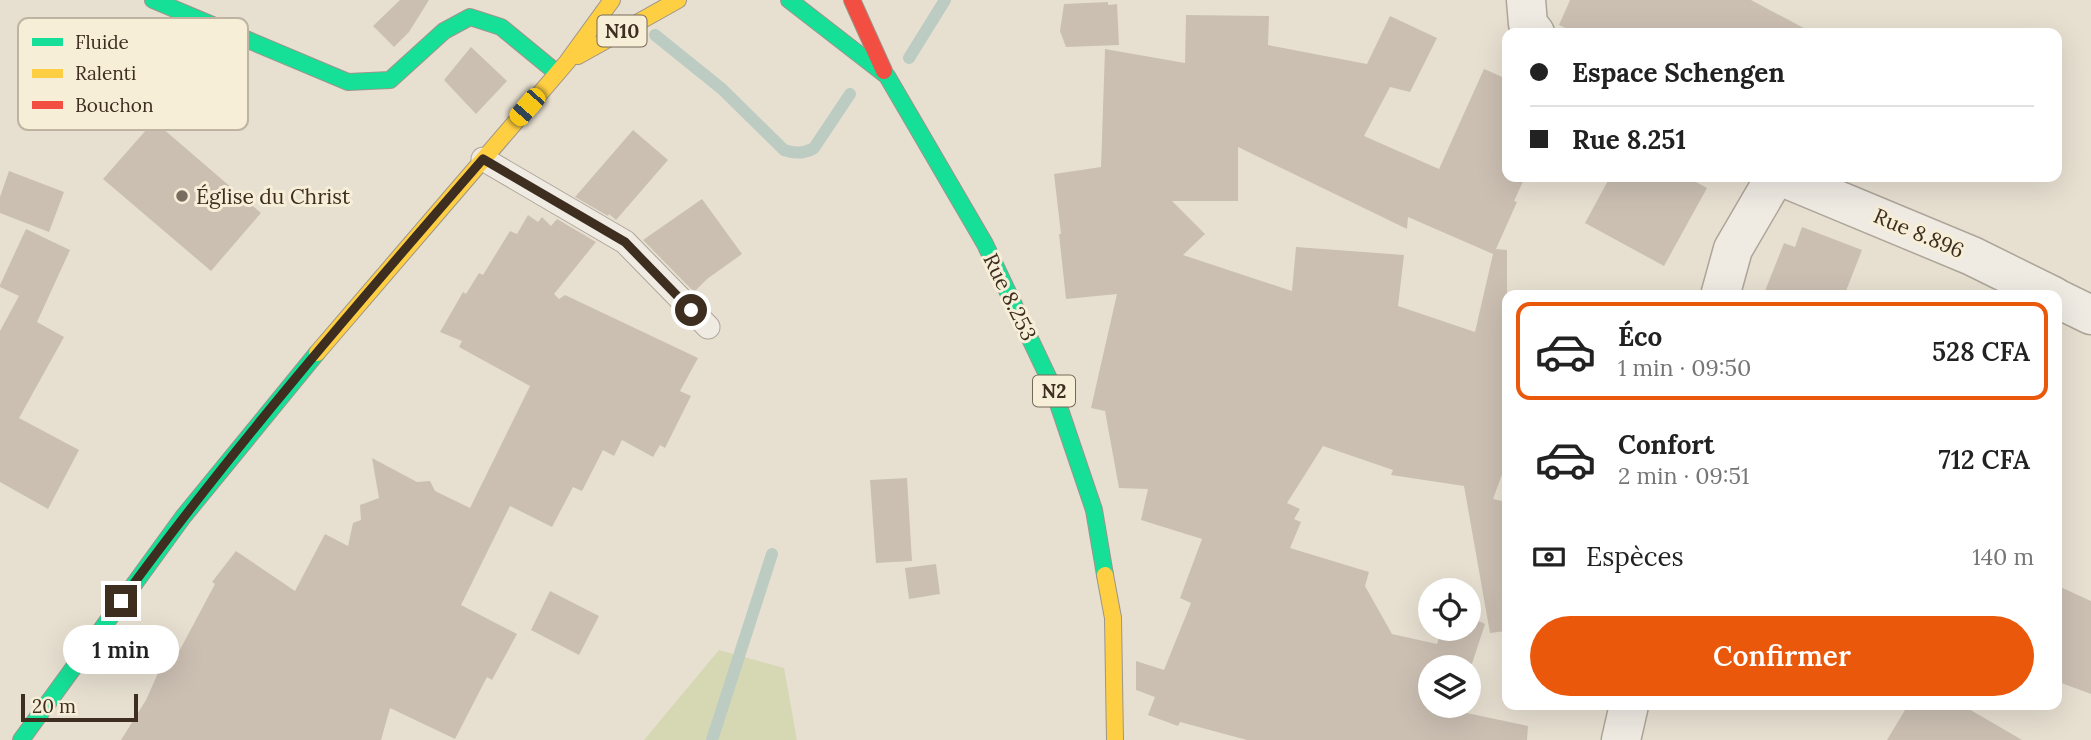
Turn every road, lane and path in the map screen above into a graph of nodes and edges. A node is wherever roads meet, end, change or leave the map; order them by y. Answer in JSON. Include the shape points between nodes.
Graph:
{"nodes":[{"id":1,"x":153,"y":0,"type":"edge"},
{"id":2,"x":612,"y":0,"type":"edge"},
{"id":3,"x":678,"y":0,"type":"edge"},
{"id":4,"x":789,"y":0,"type":"edge"},
{"id":5,"x":852,"y":0,"type":"edge"},
{"id":6,"x":1526,"y":0,"type":"edge"},
{"id":7,"x":196,"y":18,"type":"edge"},
{"id":8,"x":1531,"y":28,"type":"edge"},
{"id":9,"x":248,"y":40,"type":"edge"},
{"id":10,"x":562,"y":68,"type":"junction"},
{"id":11,"x":887,"y":76,"type":"junction"},
{"id":12,"x":483,"y":159,"type":"junction"},
{"id":13,"x":1772,"y":182,"type":"edge"},
{"id":14,"x":1795,"y":182,"type":"edge"},
{"id":15,"x":1722,"y":290,"type":"edge"},
{"id":16,"x":2040,"y":290,"type":"edge"},
{"id":17,"x":2062,"y":301,"type":"edge"},
{"id":18,"x":2091,"y":314,"type":"edge"},
{"id":19,"x":708,"y":327,"type":"dead end"},
{"id":20,"x":1628,"y":710,"type":"edge"},
{"id":21,"x":20,"y":740,"type":"edge"},
{"id":22,"x":1115,"y":740,"type":"edge"},
{"id":23,"x":1621,"y":740,"type":"edge"}],
"edges":[{"from":1,"to":7,"type":"main road"},
{"from":2,"to":10,"type":"main road","number":"N10"},
{"from":3,"to":10,"type":"main road","number":"N10"},
{"from":4,"to":11,"type":"main road","name":"Rue 8.253","number":"N2"},
{"from":5,"to":11,"type":"main road","number":"N2"},
{"from":6,"to":8,"type":"street"},
{"from":9,"to":10,"type":"main road","via":[[348,82],[390,80],[444,31],[470,17],[501,27]]},
{"from":10,"to":12,"type":"main road","number":"N10"},
{"from":11,"to":22,"type":"main road","name":"Rue 8.253","number":"N2","via":[[985,244],[1051,383],[1094,510],[1113,618]]},
{"from":12,"to":19,"type":"lane","via":[[625,242]]},
{"from":12,"to":21,"type":"main road","number":"N10","via":[[183,517]]},
{"from":13,"to":15,"type":"street","via":[[1733,249]]},
{"from":14,"to":16,"type":"street","name":"Rue 8.896"},
{"from":17,"to":18,"type":"street","name":"Rue 8.896"},
{"from":20,"to":23,"type":"street"}]}
